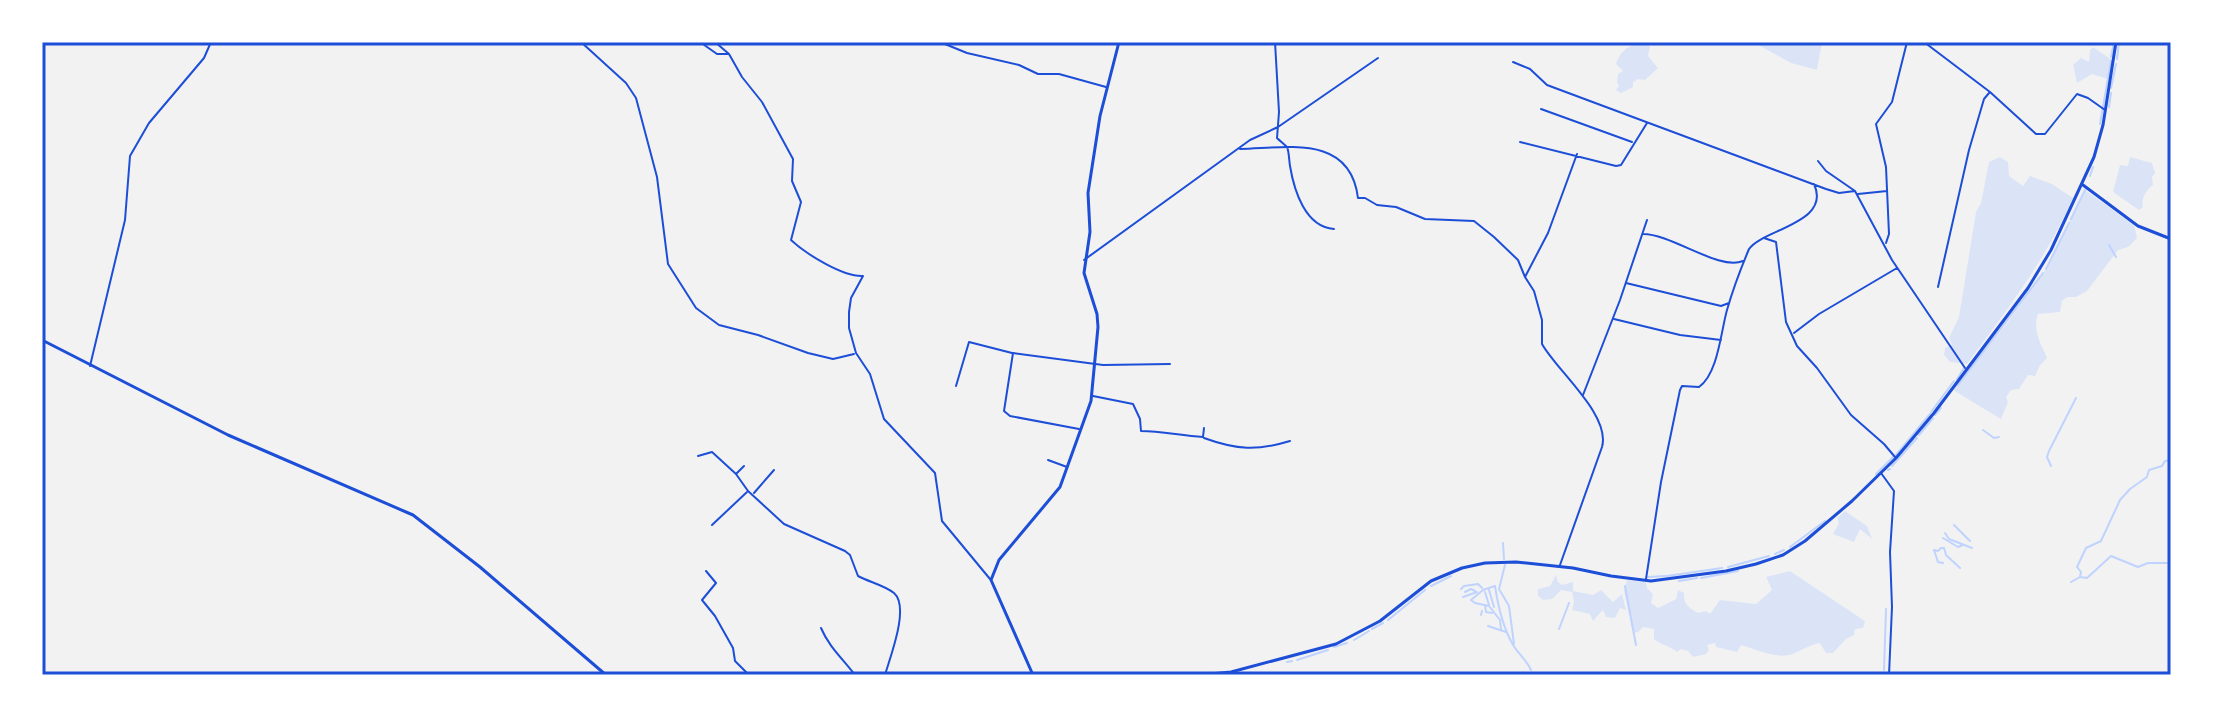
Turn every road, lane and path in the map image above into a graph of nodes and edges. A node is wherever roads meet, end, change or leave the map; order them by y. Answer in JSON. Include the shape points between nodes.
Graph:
{"nodes":[{"id":1,"x":211,"y":42,"type":"edge"},
{"id":2,"x":581,"y":42,"type":"edge"},
{"id":3,"x":700,"y":42,"type":"edge"},
{"id":4,"x":715,"y":42,"type":"edge"},
{"id":5,"x":940,"y":42,"type":"edge"},
{"id":6,"x":1119,"y":42,"type":"edge"},
{"id":7,"x":1275,"y":42,"type":"edge"},
{"id":8,"x":1907,"y":42,"type":"edge"},
{"id":9,"x":1924,"y":42,"type":"edge"},
{"id":10,"x":2116,"y":42,"type":"edge"},
{"id":11,"x":729,"y":54,"type":"junction"},
{"id":12,"x":1378,"y":58,"type":"dead end"},
{"id":13,"x":1513,"y":62,"type":"dead end"},
{"id":14,"x":1107,"y":88,"type":"junction"},
{"id":15,"x":1990,"y":92,"type":"junction"},
{"id":16,"x":1541,"y":109,"type":"dead end"},
{"id":17,"x":2105,"y":110,"type":"junction"},
{"id":18,"x":1648,"y":122,"type":"junction"},
{"id":19,"x":1278,"y":127,"type":"junction"},
{"id":20,"x":1520,"y":142,"type":"dead end"},
{"id":21,"x":1633,"y":143,"type":"junction"},
{"id":22,"x":1288,"y":148,"type":"junction"},
{"id":23,"x":1239,"y":149,"type":"junction"},
{"id":24,"x":1577,"y":154,"type":"junction"},
{"id":25,"x":1818,"y":161,"type":"dead end"},
{"id":26,"x":1814,"y":184,"type":"junction"},
{"id":27,"x":2083,"y":185,"type":"junction"},
{"id":28,"x":1824,"y":188,"type":"junction"},
{"id":29,"x":1887,"y":191,"type":"junction"},
{"id":30,"x":1817,"y":193,"type":"junction"},
{"id":31,"x":1856,"y":193,"type":"junction"},
{"id":32,"x":1647,"y":220,"type":"dead end"},
{"id":33,"x":1334,"y":229,"type":"dead end"},
{"id":34,"x":1642,"y":234,"type":"junction"},
{"id":35,"x":1763,"y":238,"type":"junction"},
{"id":36,"x":2171,"y":239,"type":"edge"},
{"id":37,"x":1886,"y":245,"type":"junction"},
{"id":38,"x":1084,"y":260,"type":"junction"},
{"id":39,"x":1744,"y":260,"type":"junction"},
{"id":40,"x":1737,"y":264,"type":"junction"},
{"id":41,"x":1898,"y":267,"type":"junction"},
{"id":42,"x":1741,"y":269,"type":"junction"},
{"id":43,"x":1525,"y":277,"type":"junction"},
{"id":44,"x":1625,"y":283,"type":"junction"},
{"id":45,"x":1938,"y":287,"type":"dead end"},
{"id":46,"x":1730,"y":302,"type":"junction"},
{"id":47,"x":1721,"y":306,"type":"junction"},
{"id":48,"x":1726,"y":313,"type":"junction"},
{"id":49,"x":1613,"y":319,"type":"junction"},
{"id":50,"x":1794,"y":334,"type":"junction"},
{"id":51,"x":42,"y":340,"type":"edge"},
{"id":52,"x":1722,"y":340,"type":"junction"},
{"id":53,"x":856,"y":353,"type":"junction"},
{"id":54,"x":1013,"y":353,"type":"junction"},
{"id":55,"x":1094,"y":364,"type":"junction"},
{"id":56,"x":1170,"y":364,"type":"dead end"},
{"id":57,"x":90,"y":366,"type":"junction"},
{"id":58,"x":1966,"y":369,"type":"junction"},
{"id":59,"x":956,"y":386,"type":"dead end"},
{"id":60,"x":1583,"y":396,"type":"junction"},
{"id":61,"x":1091,"y":401,"type":"junction"},
{"id":62,"x":1204,"y":428,"type":"dead end"},
{"id":63,"x":1081,"y":429,"type":"junction"},
{"id":64,"x":1203,"y":437,"type":"junction"},
{"id":65,"x":1290,"y":441,"type":"dead end"},
{"id":66,"x":698,"y":456,"type":"dead end"},
{"id":67,"x":1896,"y":458,"type":"junction"},
{"id":68,"x":1048,"y":460,"type":"dead end"},
{"id":69,"x":744,"y":466,"type":"dead end"},
{"id":70,"x":1068,"y":467,"type":"junction"},
{"id":71,"x":774,"y":470,"type":"dead end"},
{"id":72,"x":1881,"y":473,"type":"junction"},
{"id":73,"x":736,"y":474,"type":"junction"},
{"id":74,"x":748,"y":491,"type":"junction"},
{"id":75,"x":752,"y":495,"type":"junction"},
{"id":76,"x":712,"y":525,"type":"dead end"},
{"id":77,"x":1559,"y":566,"type":"junction"},
{"id":78,"x":706,"y":571,"type":"dead end"},
{"id":79,"x":991,"y":580,"type":"junction"},
{"id":80,"x":1646,"y":580,"type":"junction"},
{"id":81,"x":821,"y":628,"type":"dead end"},
{"id":82,"x":851,"y":670,"type":"junction"},
{"id":83,"x":606,"y":675,"type":"edge"},
{"id":84,"x":749,"y":675,"type":"edge"},
{"id":85,"x":847,"y":675,"type":"edge"},
{"id":86,"x":855,"y":675,"type":"edge"},
{"id":87,"x":885,"y":675,"type":"edge"},
{"id":88,"x":1033,"y":675,"type":"edge"},
{"id":89,"x":1199,"y":675,"type":"edge"},
{"id":90,"x":1889,"y":675,"type":"edge"}],
"edges":[{"from":1,"to":57,"type":"street","via":[[130,156],[125,220]]},
{"from":2,"to":53,"type":"street","via":[[636,98],[657,177],[668,264],[696,308],[719,325],[808,353],[833,359]]},
{"from":3,"to":11,"type":"street","via":[[717,54]]},
{"from":4,"to":11,"type":"street"},
{"from":5,"to":14,"type":"street","via":[[1038,74],[1059,74]]},
{"from":6,"to":14,"type":"street"},
{"from":7,"to":19,"type":"street"},
{"from":8,"to":29,"type":"street","via":[[1892,102],[1876,124]]},
{"from":9,"to":15,"type":"street"},
{"from":10,"to":17,"type":"street"},
{"from":11,"to":53,"type":"street","via":[[793,159],[792,181],[801,202],[791,240],[836,269],[863,276],[849,312]]},
{"from":12,"to":19,"type":"street"},
{"from":13,"to":18,"type":"street","via":[[1547,85]]},
{"from":14,"to":38,"type":"street","via":[[1090,169],[1090,232]]},
{"from":15,"to":17,"type":"street","via":[[2038,135],[2045,134],[2077,94]]},
{"from":15,"to":45,"type":"street","via":[[1969,150]]},
{"from":16,"to":21,"type":"street"},
{"from":17,"to":27,"type":"street"},
{"from":18,"to":21,"type":"street"},
{"from":18,"to":26,"type":"street"},
{"from":19,"to":22,"type":"street","via":[[1277,138]]},
{"from":19,"to":23,"type":"street"},
{"from":20,"to":24,"type":"street"},
{"from":21,"to":24,"type":"street","via":[[1616,166]]},
{"from":22,"to":23,"type":"street"},
{"from":22,"to":33,"type":"street","via":[[1300,200],[1319,225]]},
{"from":22,"to":43,"type":"street","via":[[1314,148],[1339,158],[1354,178],[1358,198],[1425,219],[1474,221],[1518,260]]},
{"from":23,"to":38,"type":"street"},
{"from":24,"to":43,"type":"street","via":[[1548,233]]},
{"from":25,"to":31,"type":"street"},
{"from":26,"to":28,"type":"street"},
{"from":26,"to":30,"type":"street"},
{"from":27,"to":36,"type":"street","via":[[2138,226]]},
{"from":27,"to":58,"type":"street","via":[[2028,288]]},
{"from":28,"to":30,"type":"street"},
{"from":28,"to":31,"type":"street"},
{"from":29,"to":31,"type":"street"},
{"from":29,"to":37,"type":"street"},
{"from":30,"to":35,"type":"street","via":[[1804,217]]},
{"from":31,"to":37,"type":"street"},
{"from":32,"to":34,"type":"street"},
{"from":34,"to":40,"type":"street"},
{"from":34,"to":44,"type":"street"},
{"from":35,"to":39,"type":"street","via":[[1754,241]]},
{"from":35,"to":50,"type":"street","via":[[1776,242],[1786,322]]},
{"from":37,"to":41,"type":"street"},
{"from":38,"to":55,"type":"street","via":[[1098,327]]},
{"from":39,"to":40,"type":"street"},
{"from":39,"to":42,"type":"street"},
{"from":40,"to":42,"type":"street"},
{"from":41,"to":50,"type":"street"},
{"from":41,"to":58,"type":"street"},
{"from":42,"to":46,"type":"street"},
{"from":43,"to":60,"type":"street","via":[[1542,320],[1542,344]]},
{"from":44,"to":47,"type":"street"},
{"from":44,"to":49,"type":"street"},
{"from":46,"to":47,"type":"street"},
{"from":46,"to":48,"type":"street"},
{"from":47,"to":48,"type":"street"},
{"from":48,"to":52,"type":"street"},
{"from":49,"to":52,"type":"street"},
{"from":49,"to":60,"type":"street"},
{"from":50,"to":67,"type":"street","via":[[1797,346],[1851,415]]},
{"from":51,"to":57,"type":"street"},
{"from":52,"to":80,"type":"street","via":[[1704,385],[1680,390]]},
{"from":53,"to":79,"type":"street","via":[[870,374],[884,419],[935,473],[942,521]]},
{"from":54,"to":55,"type":"street"},
{"from":54,"to":59,"type":"street","via":[[969,342]]},
{"from":54,"to":63,"type":"street","via":[[1004,411]]},
{"from":55,"to":56,"type":"street"},
{"from":55,"to":61,"type":"street"},
{"from":57,"to":83,"type":"street","via":[[228,435],[413,515]]},
{"from":58,"to":67,"type":"street"},
{"from":60,"to":77,"type":"street","via":[[1604,439]]},
{"from":61,"to":63,"type":"street"},
{"from":61,"to":64,"type":"street","via":[[1093,395],[1133,404],[1141,431]]},
{"from":62,"to":64,"type":"street"},
{"from":63,"to":70,"type":"street"},
{"from":64,"to":65,"type":"street","via":[[1229,447],[1262,449]]},
{"from":66,"to":73,"type":"street","via":[[710,451]]},
{"from":67,"to":72,"type":"street"},
{"from":68,"to":70,"type":"street"},
{"from":69,"to":73,"type":"street"},
{"from":70,"to":79,"type":"street","via":[[1060,487],[999,560]]},
{"from":71,"to":75,"type":"street"},
{"from":72,"to":80,"type":"street","via":[[1783,555],[1726,571]]},
{"from":72,"to":90,"type":"street","via":[[1894,491]]},
{"from":73,"to":74,"type":"street"},
{"from":74,"to":75,"type":"street"},
{"from":74,"to":76,"type":"street"},
{"from":75,"to":87,"type":"street","via":[[784,524],[845,551],[858,576],[898,598],[900,622]]},
{"from":77,"to":80,"type":"street"},
{"from":77,"to":89,"type":"street","via":[[1498,562],[1462,568],[1431,581],[1380,621],[1336,644],[1231,672]]},
{"from":78,"to":84,"type":"street","via":[[716,583],[702,600],[733,648],[735,661]]},
{"from":79,"to":88,"type":"street"},
{"from":81,"to":82,"type":"street"},
{"from":82,"to":85,"type":"street"},
{"from":82,"to":86,"type":"street"}]}
